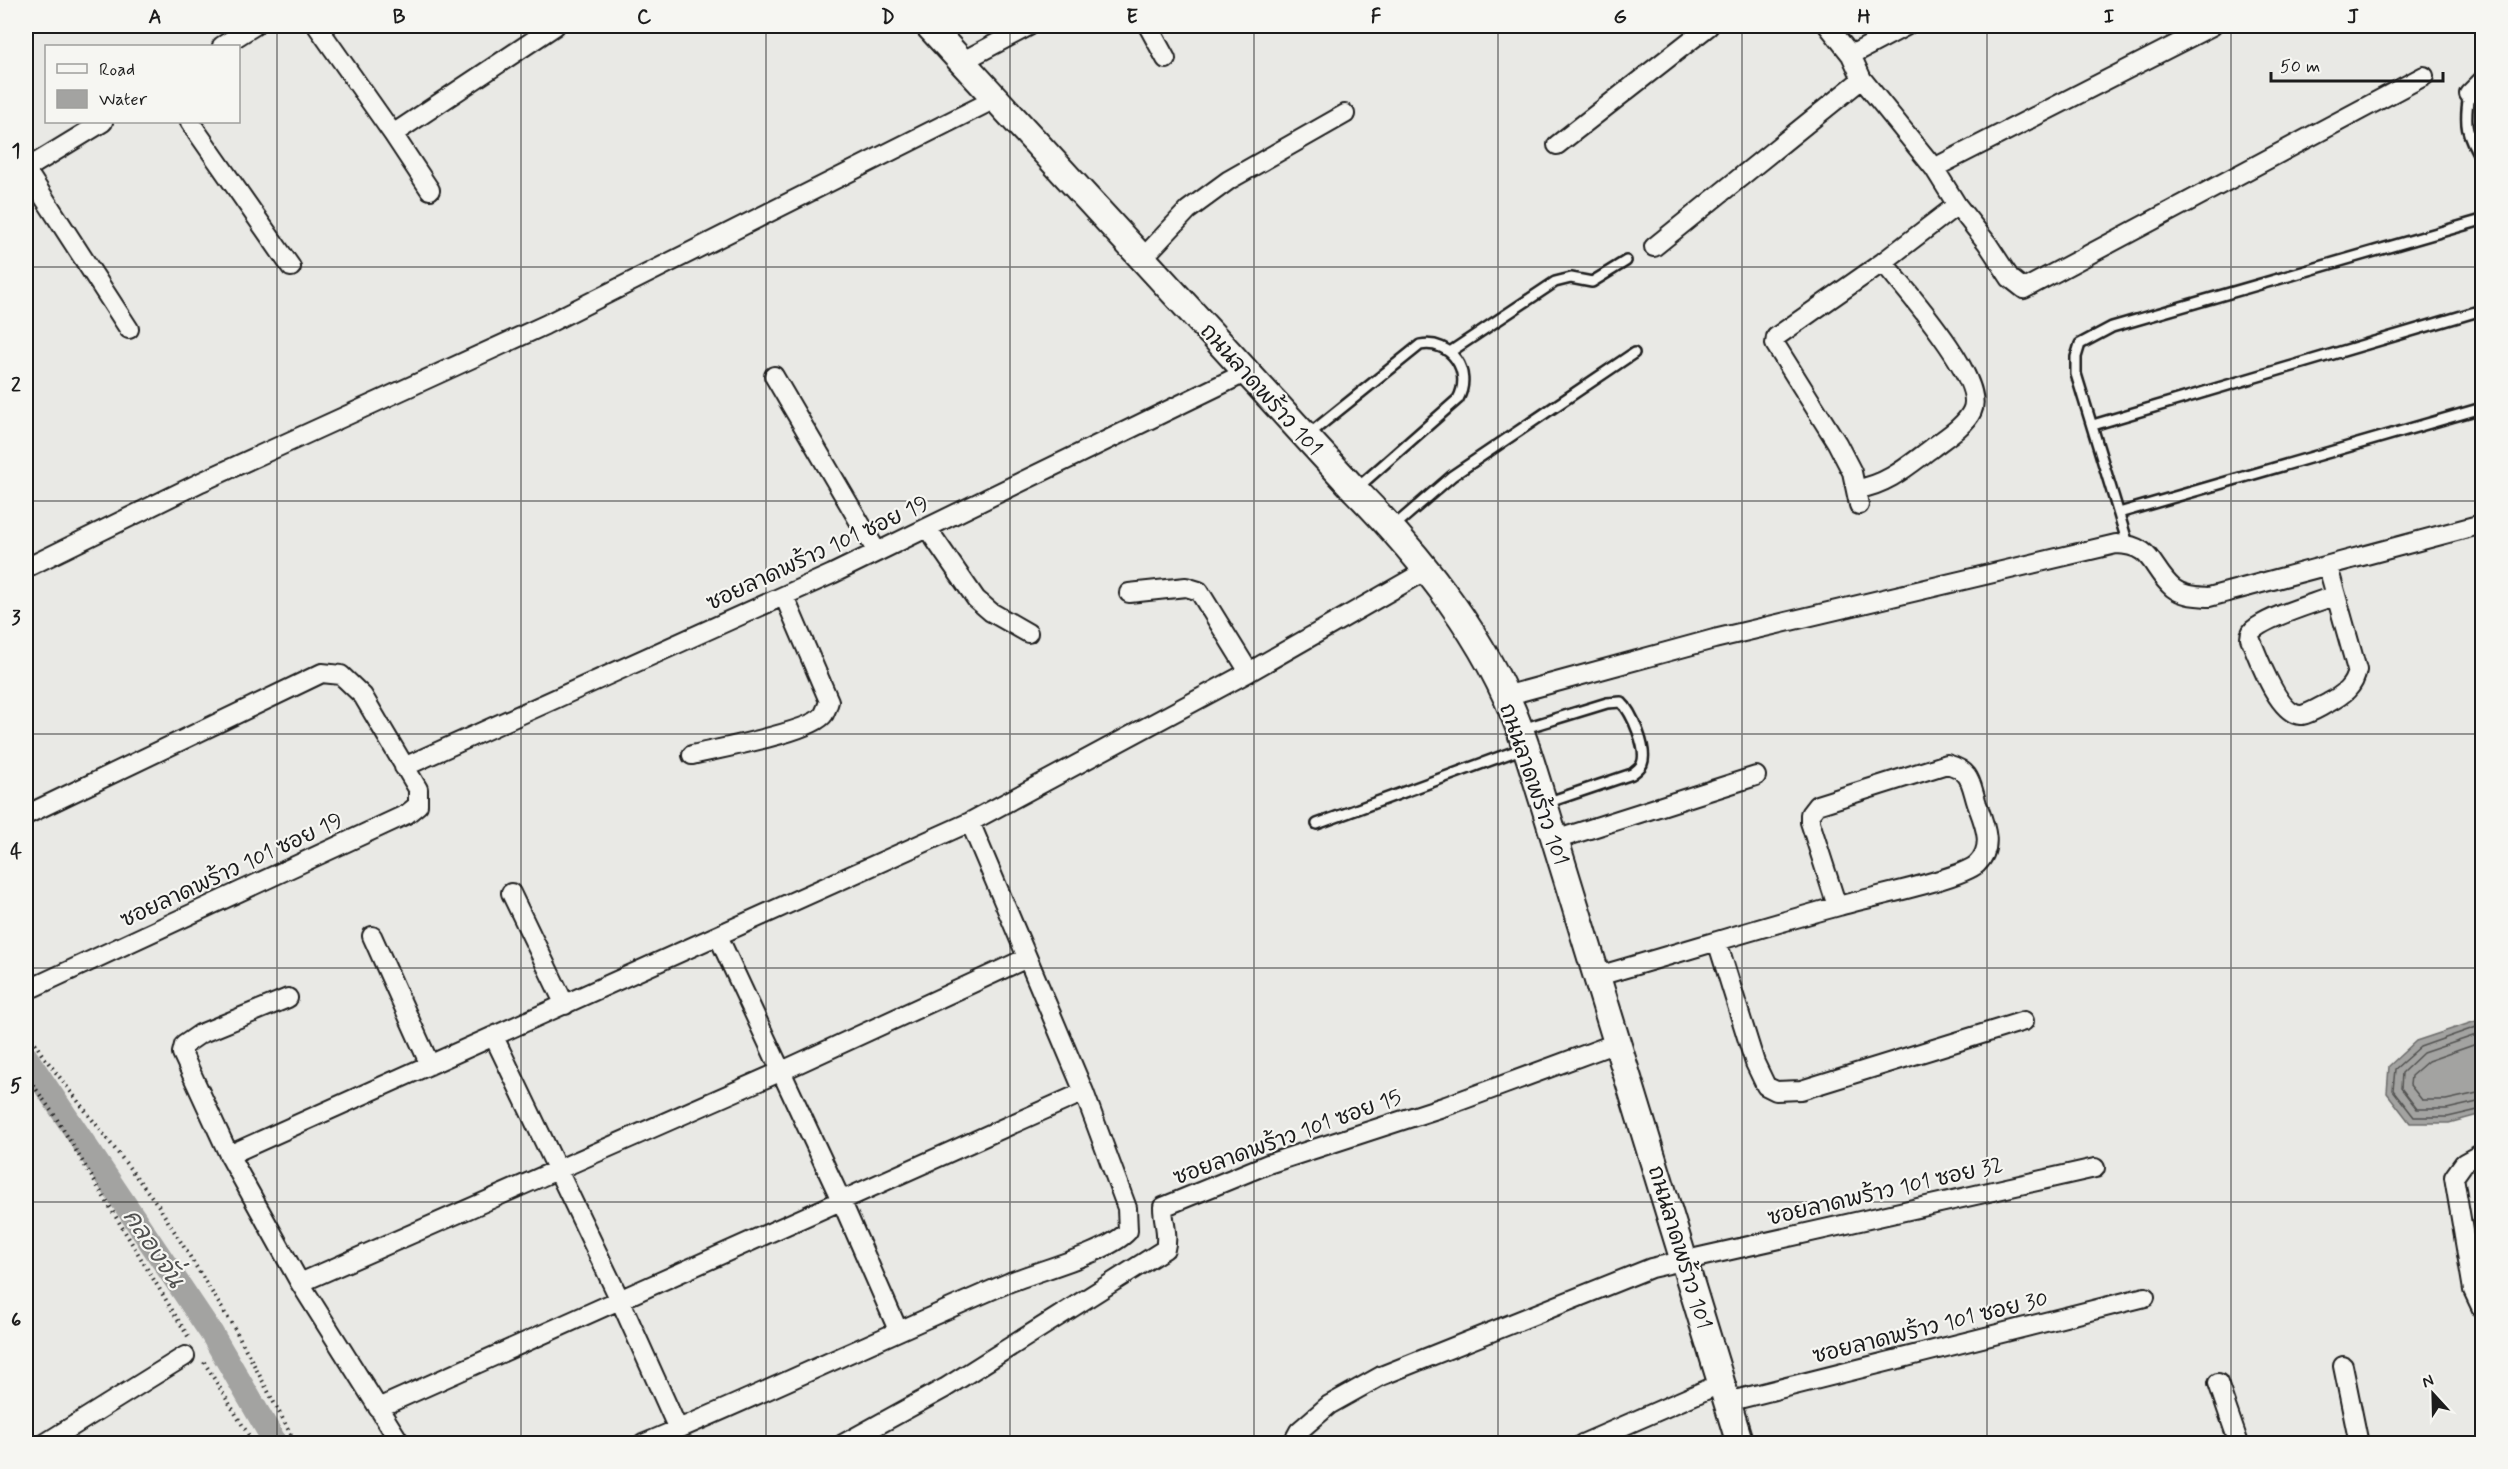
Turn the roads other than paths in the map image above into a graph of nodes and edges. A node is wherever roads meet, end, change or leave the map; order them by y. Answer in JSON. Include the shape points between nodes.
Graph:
{"nodes":[{"id":1,"x":254,"y":26,"type":"edge"},
{"id":2,"x":317,"y":26,"type":"edge"},
{"id":3,"x":555,"y":26,"type":"edge"},
{"id":4,"x":929,"y":26,"type":"edge"},
{"id":5,"x":1029,"y":26,"type":"edge"},
{"id":6,"x":1148,"y":26,"type":"edge"},
{"id":7,"x":1709,"y":26,"type":"edge"},
{"id":8,"x":1828,"y":26,"type":"edge"},
{"id":9,"x":1906,"y":26,"type":"edge"},
{"id":10,"x":2212,"y":26,"type":"edge"},
{"id":11,"x":224,"y":45,"type":"edge"},
{"id":12,"x":1851,"y":55,"type":"junction"},
{"id":13,"x":1166,"y":59,"type":"dead end"},
{"id":14,"x":963,"y":61,"type":"junction"},
{"id":15,"x":2424,"y":76,"type":"dead end"},
{"id":16,"x":1862,"y":79,"type":"junction"},
{"id":17,"x":2476,"y":87,"type":"edge"},
{"id":18,"x":997,"y":98,"type":"junction"},
{"id":19,"x":1345,"y":114,"type":"dead end"},
{"id":20,"x":101,"y":123,"type":"edge"},
{"id":21,"x":191,"y":123,"type":"edge"},
{"id":22,"x":393,"y":134,"type":"junction"},
{"id":23,"x":1557,"y":145,"type":"dead end"},
{"id":24,"x":2482,"y":160,"type":"edge"},
{"id":25,"x":1934,"y":168,"type":"junction"},
{"id":26,"x":26,"y":169,"type":"edge"},
{"id":27,"x":430,"y":190,"type":"dead end"},
{"id":28,"x":1957,"y":205,"type":"junction"},
{"id":29,"x":2482,"y":220,"type":"edge"},
{"id":30,"x":1654,"y":247,"type":"dead end"},
{"id":31,"x":1143,"y":258,"type":"junction"},
{"id":32,"x":1626,"y":261,"type":"dead end"},
{"id":33,"x":1883,"y":262,"type":"junction"},
{"id":34,"x":291,"y":267,"type":"dead end"},
{"id":35,"x":2482,"y":310,"type":"edge"},
{"id":36,"x":129,"y":329,"type":"dead end"},
{"id":37,"x":1450,"y":352,"type":"junction"},
{"id":38,"x":1634,"y":353,"type":"dead end"},
{"id":39,"x":1246,"y":372,"type":"junction"},
{"id":40,"x":774,"y":376,"type":"dead end"},
{"id":41,"x":2482,"y":408,"type":"edge"},
{"id":42,"x":2093,"y":425,"type":"junction"},
{"id":43,"x":1306,"y":437,"type":"junction"},
{"id":44,"x":1354,"y":490,"type":"junction"},
{"id":45,"x":2119,"y":513,"type":"junction"},
{"id":46,"x":2482,"y":524,"type":"edge"},
{"id":47,"x":927,"y":528,"type":"junction"},
{"id":48,"x":1392,"y":528,"type":"junction"},
{"id":49,"x":2128,"y":544,"type":"junction"},
{"id":50,"x":877,"y":552,"type":"junction"},
{"id":51,"x":2328,"y":567,"type":"junction"},
{"id":52,"x":26,"y":568,"type":"edge"},
{"id":53,"x":1427,"y":570,"type":"junction"},
{"id":54,"x":1129,"y":592,"type":"dead end"},
{"id":55,"x":2336,"y":595,"type":"junction"},
{"id":56,"x":784,"y":596,"type":"junction"},
{"id":57,"x":1028,"y":633,"type":"dead end"},
{"id":58,"x":1249,"y":672,"type":"junction"},
{"id":59,"x":1505,"y":696,"type":"junction"},
{"id":60,"x":1522,"y":739,"type":"junction"},
{"id":61,"x":692,"y":755,"type":"dead end"},
{"id":62,"x":404,"y":767,"type":"junction"},
{"id":63,"x":1756,"y":776,"type":"dead end"},
{"id":64,"x":1544,"y":804,"type":"junction"},
{"id":65,"x":26,"y":815,"type":"edge"},
{"id":66,"x":970,"y":822,"type":"junction"},
{"id":67,"x":1317,"y":824,"type":"dead end"},
{"id":68,"x":1555,"y":840,"type":"junction"},
{"id":69,"x":511,"y":894,"type":"dead end"},
{"id":70,"x":1837,"y":906,"type":"junction"},
{"id":71,"x":372,"y":936,"type":"dead end"},
{"id":72,"x":718,"y":936,"type":"junction"},
{"id":73,"x":1717,"y":941,"type":"junction"},
{"id":74,"x":1027,"y":958,"type":"junction"},
{"id":75,"x":1599,"y":976,"type":"junction"},
{"id":76,"x":26,"y":983,"type":"edge"},
{"id":77,"x":288,"y":998,"type":"dead end"},
{"id":78,"x":565,"y":1005,"type":"junction"},
{"id":79,"x":2024,"y":1021,"type":"dead end"},
{"id":80,"x":494,"y":1037,"type":"junction"},
{"id":81,"x":1619,"y":1042,"type":"junction"},
{"id":82,"x":430,"y":1065,"type":"junction"},
{"id":83,"x":782,"y":1071,"type":"junction"},
{"id":84,"x":1084,"y":1092,"type":"junction"},
{"id":85,"x":2482,"y":1153,"type":"edge"},
{"id":86,"x":229,"y":1155,"type":"junction"},
{"id":87,"x":2095,"y":1168,"type":"dead end"},
{"id":88,"x":557,"y":1169,"type":"junction"},
{"id":89,"x":842,"y":1200,"type":"junction"},
{"id":90,"x":1684,"y":1259,"type":"junction"},
{"id":91,"x":300,"y":1283,"type":"junction"},
{"id":92,"x":2145,"y":1297,"type":"dead end"},
{"id":93,"x":620,"y":1300,"type":"junction"},
{"id":94,"x":2482,"y":1309,"type":"edge"},
{"id":95,"x":898,"y":1330,"type":"junction"},
{"id":96,"x":193,"y":1353,"type":"road end"},
{"id":97,"x":2343,"y":1366,"type":"dead end"},
{"id":98,"x":2218,"y":1383,"type":"dead end"},
{"id":99,"x":1725,"y":1392,"type":"junction"},
{"id":100,"x":378,"y":1408,"type":"junction"},
{"id":101,"x":678,"y":1429,"type":"junction"},
{"id":102,"x":44,"y":1443,"type":"edge"},
{"id":103,"x":401,"y":1443,"type":"edge"},
{"id":104,"x":643,"y":1443,"type":"edge"},
{"id":105,"x":843,"y":1443,"type":"edge"},
{"id":106,"x":1292,"y":1443,"type":"edge"},
{"id":107,"x":1582,"y":1443,"type":"edge"},
{"id":108,"x":1740,"y":1443,"type":"edge"},
{"id":109,"x":2239,"y":1443,"type":"edge"},
{"id":110,"x":2359,"y":1443,"type":"edge"}],
"edges":[{"from":1,"to":11,"type":"street"},
{"from":2,"to":22,"type":"street"},
{"from":3,"to":22,"type":"street"},
{"from":4,"to":14,"type":"street","name":"ถนนลาดพร้าว 101"},
{"from":5,"to":14,"type":"street"},
{"from":6,"to":13,"type":"street"},
{"from":7,"to":23,"type":"street"},
{"from":8,"to":12,"type":"street"},
{"from":9,"to":12,"type":"street"},
{"from":10,"to":25,"type":"street"},
{"from":12,"to":16,"type":"street"},
{"from":14,"to":18,"type":"street","name":"ถนนลาดพร้าว 101"},
{"from":15,"to":28,"type":"street","via":[[2029,288],[2024,289],[2010,278]]},
{"from":16,"to":25,"type":"street"},
{"from":16,"to":30,"type":"street"},
{"from":17,"to":24,"type":"lane","via":[[2466,115],[2466,130]]},
{"from":18,"to":31,"type":"street","name":"ถนนลาดพร้าว 101"},
{"from":18,"to":52,"type":"street","via":[[545,325],[201,482]]},
{"from":19,"to":31,"type":"street","via":[[1229,180],[1188,210]]},
{"from":20,"to":26,"type":"street"},
{"from":21,"to":34,"type":"street"},
{"from":22,"to":27,"type":"street"},
{"from":25,"to":28,"type":"street"},
{"from":26,"to":36,"type":"street"},
{"from":28,"to":33,"type":"street"},
{"from":29,"to":42,"type":"lane","via":[[2091,336],[2080,345],[2076,374]]},
{"from":31,"to":39,"type":"street","name":"ถนนลาดพร้าว 101"},
{"from":32,"to":37,"type":"lane","via":[[1592,282],[1571,278],[1555,282]]},
{"from":33,"to":33,"type":"street","via":[[1776,337],[1775,344],[1837,443],[1852,472],[1858,497],[1896,475],[1957,429],[1973,410],[1974,393],[1949,344]]},
{"from":35,"to":42,"type":"lane"},
{"from":37,"to":43,"type":"lane","via":[[1429,343],[1420,345]]},
{"from":37,"to":44,"type":"lane","via":[[1461,368],[1464,382],[1458,399]]},
{"from":38,"to":48,"type":"lane","via":[[1452,477]]},
{"from":39,"to":43,"type":"street","name":"ถนนลาดพร้าว 101"},
{"from":39,"to":47,"type":"street","name":"ซอยลาดพร้าว 101 ซอย 19"},
{"from":40,"to":50,"type":"street"},
{"from":41,"to":45,"type":"lane"},
{"from":42,"to":45,"type":"lane"},
{"from":43,"to":44,"type":"street","name":"ถนนลาดพร้าว 101"},
{"from":44,"to":48,"type":"street","name":"ถนนลาดพร้าว 101"},
{"from":45,"to":49,"type":"lane"},
{"from":46,"to":51,"type":"street"},
{"from":47,"to":50,"type":"street","name":"ซอยลาดพร้าว 101 ซอย 19"},
{"from":47,"to":57,"type":"street","via":[[976,599]]},
{"from":48,"to":53,"type":"street","name":"ถนนลาดพร้าว 101"},
{"from":49,"to":51,"type":"street","via":[[2146,551],[2173,588],[2187,595],[2209,597]]},
{"from":49,"to":59,"type":"street","via":[[1714,639]]},
{"from":50,"to":56,"type":"street","name":"ซอยลาดพร้าว 101 ซอย 19"},
{"from":51,"to":55,"type":"street"},
{"from":53,"to":58,"type":"street"},
{"from":53,"to":59,"type":"street","name":"ถนนลาดพร้าว 101","via":[[1459,615]]},
{"from":54,"to":58,"type":"street","via":[[1186,587],[1199,591]]},
{"from":55,"to":55,"type":"street","via":[[2268,621],[2250,633],[2266,675],[2284,708],[2292,714],[2303,715],[2352,687],[2357,670]]},
{"from":56,"to":61,"type":"street","via":[[829,701],[824,715],[810,725],[787,732]]},
{"from":56,"to":62,"type":"street","name":"ซอยลาดพร้าว 101 ซอย 19"},
{"from":58,"to":66,"type":"street"},
{"from":59,"to":60,"type":"street","name":"ถนนลาดพร้าว 101"},
{"from":60,"to":64,"type":"street","name":"ถนนลาดพร้าว 101"},
{"from":60,"to":64,"type":"lane","via":[[1607,703],[1621,702],[1640,737],[1645,756],[1641,767],[1632,774]]},
{"from":60,"to":67,"type":"lane"},
{"from":62,"to":65,"type":"street","name":"ซอยลาดพร้าว 101 ซอย 19","via":[[363,696],[341,675],[322,674]]},
{"from":62,"to":76,"type":"street","name":"ซอยลาดพร้าว 101 ซอย 19","via":[[418,789],[418,805],[407,814],[34,987]]},
{"from":63,"to":68,"type":"street"},
{"from":64,"to":68,"type":"street","name":"ถนนลาดพร้าว 101"},
{"from":66,"to":72,"type":"street"},
{"from":66,"to":74,"type":"street"},
{"from":68,"to":75,"type":"street","name":"ถนนลาดพร้าว 101"},
{"from":69,"to":78,"type":"street"},
{"from":70,"to":70,"type":"street","via":[[1950,876],[1976,865],[1985,852],[1987,833],[1969,778],[1961,768],[1947,764],[1818,805],[1810,814],[1810,822]]},
{"from":70,"to":73,"type":"street"},
{"from":71,"to":82,"type":"street"},
{"from":72,"to":78,"type":"street"},
{"from":72,"to":83,"type":"street"},
{"from":73,"to":75,"type":"street"},
{"from":73,"to":79,"type":"street","via":[[1755,1063],[1766,1086],[1776,1091],[1801,1090]]},
{"from":74,"to":83,"type":"street"},
{"from":74,"to":84,"type":"street"},
{"from":75,"to":81,"type":"street","name":"ถนนลาดพร้าว 101"},
{"from":77,"to":86,"type":"street","via":[[200,1034],[184,1045],[182,1053]]},
{"from":78,"to":80,"type":"street"},
{"from":80,"to":82,"type":"street"},
{"from":80,"to":88,"type":"street"},
{"from":81,"to":90,"type":"street","name":"ถนนลาดพร้าว 101"},
{"from":81,"to":105,"type":"street","name":"ซอยลาดพร้าว 101 ซอย 15","via":[[1446,1106],[1268,1164],[1163,1207],[1168,1237],[1165,1249],[945,1388]]},
{"from":82,"to":86,"type":"street"},
{"from":83,"to":88,"type":"street"},
{"from":83,"to":89,"type":"street"},
{"from":84,"to":89,"type":"street"},
{"from":84,"to":95,"type":"street","via":[[1127,1208],[1128,1231],[1105,1247],[1022,1277]]},
{"from":85,"to":94,"type":"street","via":[[2464,1164],[2454,1177],[2473,1290]]},
{"from":86,"to":91,"type":"street"},
{"from":87,"to":90,"type":"street","name":"ซอยลาดพร้าว 101 ซอย 32"},
{"from":88,"to":91,"type":"street"},
{"from":88,"to":93,"type":"street"},
{"from":89,"to":93,"type":"street"},
{"from":89,"to":95,"type":"street"},
{"from":90,"to":99,"type":"street","name":"ถนนลาดพร้าว 101"},
{"from":90,"to":106,"type":"street","name":"ซอยลาดพร้าว 101 ซอย 32","via":[[1652,1268],[1381,1376],[1329,1405],[1299,1431]]},
{"from":91,"to":100,"type":"street"},
{"from":92,"to":99,"type":"street","name":"ซอยลาดพร้าว 101 ซอย 30"},
{"from":93,"to":100,"type":"street"},
{"from":93,"to":101,"type":"street"},
{"from":95,"to":101,"type":"street"},
{"from":96,"to":102,"type":"street"},
{"from":97,"to":110,"type":"street"},
{"from":98,"to":109,"type":"street"},
{"from":99,"to":107,"type":"street","name":"ซอยลาดพร้าว 101 ซอย 30"},
{"from":99,"to":108,"type":"street","name":"ถนนลาดพร้าว 101"},
{"from":100,"to":103,"type":"street"},
{"from":101,"to":104,"type":"street"}]}
